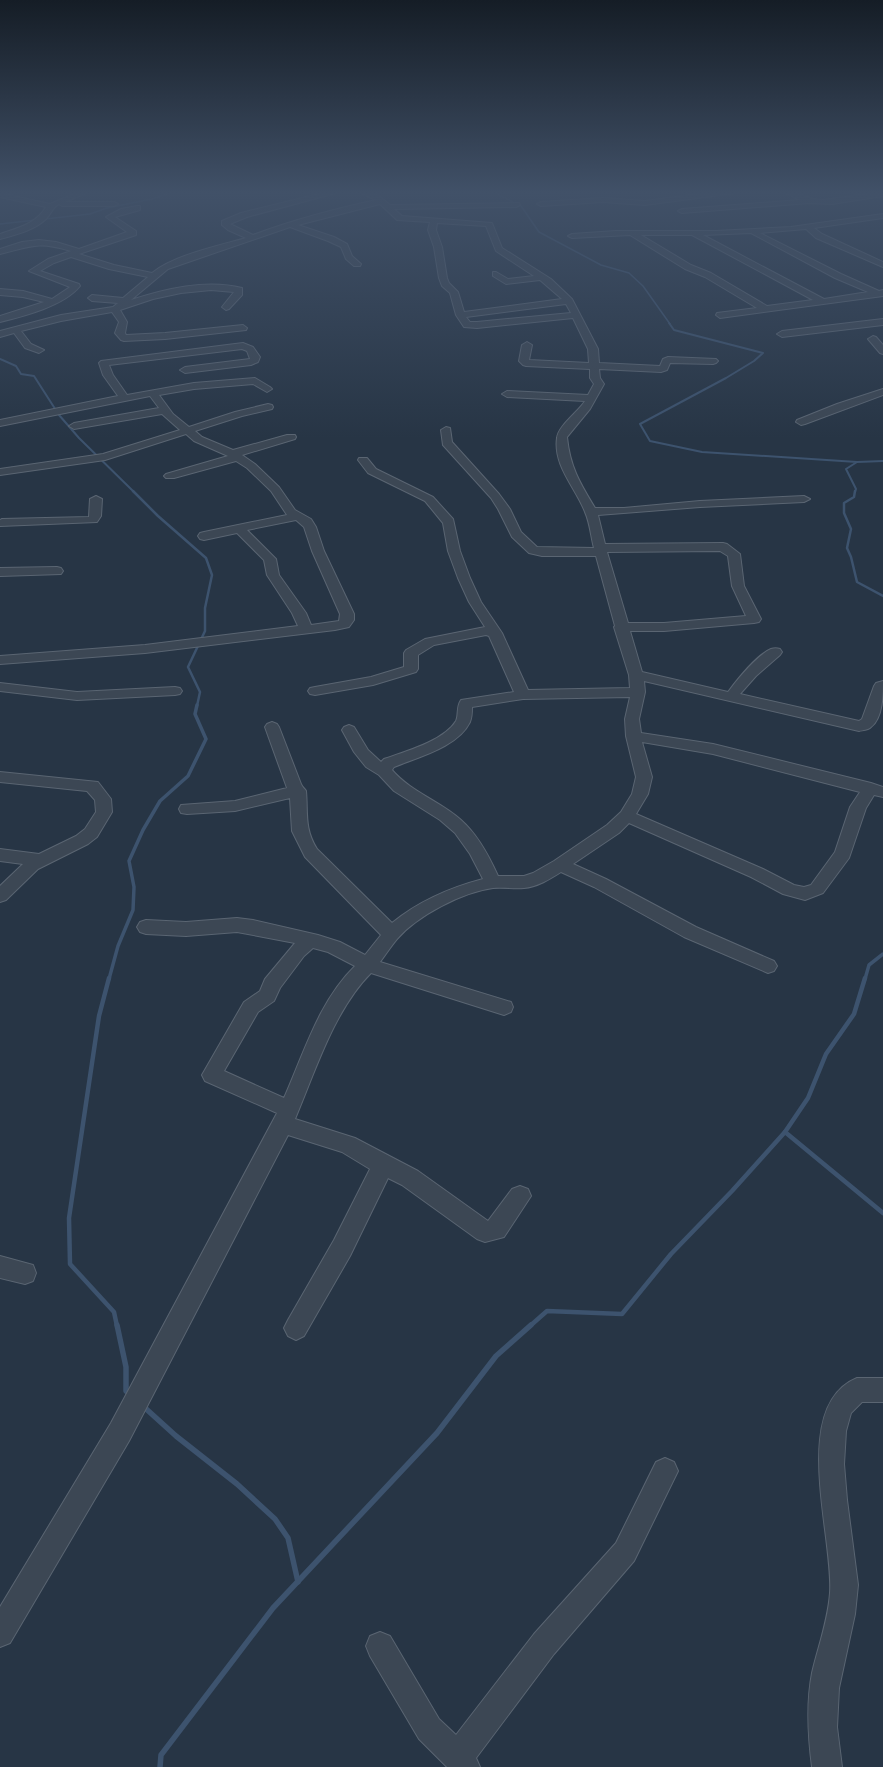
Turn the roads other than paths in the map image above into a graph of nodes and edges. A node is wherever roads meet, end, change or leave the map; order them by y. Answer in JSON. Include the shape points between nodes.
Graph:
{"nodes":[{"id":1,"x":40,"y":273,"type":"edge"},
{"id":2,"x":143,"y":273,"type":"edge"},
{"id":3,"x":157,"y":273,"type":"edge"},
{"id":4,"x":441,"y":273,"type":"edge"},
{"id":5,"x":537,"y":273,"type":"edge"},
{"id":6,"x":704,"y":273,"type":"edge"},
{"id":7,"x":770,"y":273,"type":"edge"},
{"id":8,"x":833,"y":273,"type":"edge"},
{"id":9,"x":496,"y":274,"type":"dead end"},
{"id":10,"x":154,"y":276,"type":"junction"},
{"id":11,"x":542,"y":277,"type":"junction"},
{"id":12,"x":0,"y":292,"type":"edge"},
{"id":13,"x":881,"y":293,"type":"edge"},
{"id":14,"x":92,"y":298,"type":"dead end"},
{"id":15,"x":51,"y":301,"type":"junction"},
{"id":16,"x":568,"y":301,"type":"junction"},
{"id":17,"x":822,"y":301,"type":"junction"},
{"id":18,"x":120,"y":306,"type":"junction"},
{"id":19,"x":226,"y":306,"type":"dead end"},
{"id":20,"x":766,"y":309,"type":"junction"},
{"id":21,"x":0,"y":310,"type":"edge"},
{"id":22,"x":13,"y":315,"type":"junction"},
{"id":23,"x":576,"y":315,"type":"junction"},
{"id":24,"x":720,"y":315,"type":"dead end"},
{"id":25,"x":460,"y":316,"type":"junction"},
{"id":26,"x":0,"y":318,"type":"edge"},
{"id":27,"x":883,"y":322,"type":"edge"},
{"id":28,"x":243,"y":328,"type":"dead end"},
{"id":29,"x":16,"y":330,"type":"junction"},
{"id":30,"x":0,"y":334,"type":"edge"},
{"id":31,"x":782,"y":334,"type":"dead end"},
{"id":32,"x":165,"y":336,"type":"junction"},
{"id":33,"x":873,"y":339,"type":"dead end"},
{"id":34,"x":527,"y":345,"type":"dead end"},
{"id":35,"x":39,"y":350,"type":"dead end"},
{"id":36,"x":883,"y":351,"type":"edge"},
{"id":37,"x":177,"y":356,"type":"junction"},
{"id":38,"x":713,"y":361,"type":"dead end"},
{"id":39,"x":595,"y":366,"type":"junction"},
{"id":40,"x":185,"y":370,"type":"junction"},
{"id":41,"x":194,"y":386,"type":"junction"},
{"id":42,"x":267,"y":388,"type":"dead end"},
{"id":43,"x":153,"y":393,"type":"junction"},
{"id":44,"x":507,"y":394,"type":"dead end"},
{"id":45,"x":882,"y":394,"type":"edge"},
{"id":46,"x":124,"y":398,"type":"junction"},
{"id":47,"x":591,"y":398,"type":"junction"},
{"id":48,"x":268,"y":407,"type":"dead end"},
{"id":49,"x":166,"y":410,"type":"junction"},
{"id":50,"x":801,"y":422,"type":"dead end"},
{"id":51,"x":0,"y":423,"type":"edge"},
{"id":52,"x":74,"y":426,"type":"dead end"},
{"id":53,"x":446,"y":430,"type":"dead end"},
{"id":54,"x":187,"y":431,"type":"junction"},
{"id":55,"x":292,"y":437,"type":"dead end"},
{"id":56,"x":235,"y":455,"type":"junction"},
{"id":57,"x":363,"y":460,"type":"dead end"},
{"id":58,"x":0,"y":472,"type":"edge"},
{"id":59,"x":170,"y":476,"type":"dead end"},
{"id":60,"x":96,"y":499,"type":"dead end"},
{"id":61,"x":804,"y":499,"type":"dead end"},
{"id":62,"x":591,"y":512,"type":"junction"},
{"id":63,"x":298,"y":516,"type":"junction"},
{"id":64,"x":1,"y":524,"type":"edge"},
{"id":65,"x":240,"y":528,"type":"junction"},
{"id":66,"x":204,"y":536,"type":"dead end"},
{"id":67,"x":600,"y":550,"type":"junction"},
{"id":68,"x":57,"y":571,"type":"dead end"},
{"id":69,"x":0,"y":572,"type":"edge"},
{"id":70,"x":621,"y":627,"type":"junction"},
{"id":71,"x":306,"y":629,"type":"junction"},
{"id":72,"x":495,"y":633,"type":"junction"},
{"id":73,"x":775,"y":652,"type":"dead end"},
{"id":74,"x":0,"y":660,"type":"edge"},
{"id":75,"x":636,"y":675,"type":"junction"},
{"id":76,"x":883,"y":685,"type":"edge"},
{"id":77,"x":0,"y":687,"type":"edge"},
{"id":78,"x":175,"y":691,"type":"dead end"},
{"id":79,"x":315,"y":691,"type":"dead end"},
{"id":80,"x":638,"y":692,"type":"junction"},
{"id":81,"x":523,"y":695,"type":"junction"},
{"id":82,"x":731,"y":697,"type":"junction"},
{"id":83,"x":272,"y":727,"type":"dead end"},
{"id":84,"x":348,"y":730,"type":"dead end"},
{"id":85,"x":633,"y":736,"type":"junction"},
{"id":86,"x":384,"y":771,"type":"junction"},
{"id":87,"x":0,"y":777,"type":"edge"},
{"id":88,"x":877,"y":790,"type":"edge"},
{"id":89,"x":298,"y":791,"type":"junction"},
{"id":90,"x":187,"y":809,"type":"dead end"},
{"id":91,"x":627,"y":816,"type":"junction"},
{"id":92,"x":0,"y":855,"type":"edge"},
{"id":93,"x":39,"y":860,"type":"junction"},
{"id":94,"x":560,"y":865,"type":"junction"},
{"id":95,"x":493,"y":882,"type":"junction"},
{"id":96,"x":0,"y":896,"type":"edge"},
{"id":97,"x":146,"y":927,"type":"dead end"},
{"id":98,"x":391,"y":934,"type":"junction"},
{"id":99,"x":310,"y":940,"type":"junction"},
{"id":100,"x":368,"y":964,"type":"junction"},
{"id":101,"x":768,"y":966,"type":"dead end"},
{"id":102,"x":504,"y":1007,"type":"dead end"},
{"id":103,"x":287,"y":1116,"type":"junction"},
{"id":104,"x":383,"y":1165,"type":"junction"},
{"id":105,"x":520,"y":1196,"type":"dead end"},
{"id":106,"x":0,"y":1267,"type":"edge"},
{"id":107,"x":25,"y":1272,"type":"dead end"},
{"id":108,"x":296,"y":1328,"type":"dead end"},
{"id":109,"x":883,"y":1390,"type":"edge"},
{"id":110,"x":665,"y":1472,"type":"dead end"},
{"id":111,"x":0,"y":1633,"type":"edge"},
{"id":112,"x":380,"y":1646,"type":"dead end"},
{"id":113,"x":462,"y":1762,"type":"edge"},
{"id":114,"x":827,"y":1767,"type":"edge"}],
"edges":[{"from":1,"to":15,"type":"street","via":[[76,286]]},
{"from":2,"to":10,"type":"street"},
{"from":3,"to":10,"type":"street"},
{"from":4,"to":25,"type":"street","via":[[445,284],[454,292]]},
{"from":5,"to":11,"type":"street"},
{"from":6,"to":20,"type":"street"},
{"from":7,"to":17,"type":"street"},
{"from":8,"to":13,"type":"street"},
{"from":9,"to":11,"type":"street","via":[[506,282]]},
{"from":10,"to":18,"type":"street"},
{"from":11,"to":16,"type":"street","via":[[557,288]]},
{"from":12,"to":15,"type":"street","via":[[24,294]]},
{"from":13,"to":17,"type":"street"},
{"from":14,"to":18,"type":"street"},
{"from":15,"to":22,"type":"street"},
{"from":16,"to":23,"type":"street"},
{"from":16,"to":25,"type":"street"},
{"from":17,"to":20,"type":"street"},
{"from":18,"to":19,"type":"street","via":[[166,292],[217,288],[239,290],[238,296]]},
{"from":18,"to":29,"type":"street"},
{"from":18,"to":32,"type":"street","via":[[123,322],[121,336]]},
{"from":20,"to":24,"type":"street"},
{"from":21,"to":22,"type":"street"},
{"from":22,"to":26,"type":"street"},
{"from":23,"to":25,"type":"street","via":[[471,325],[464,322]]},
{"from":23,"to":39,"type":"street","via":[[593,349]]},
{"from":27,"to":31,"type":"street"},
{"from":28,"to":32,"type":"street"},
{"from":29,"to":30,"type":"street"},
{"from":29,"to":35,"type":"street","via":[[28,346]]},
{"from":32,"to":37,"type":"street"},
{"from":33,"to":36,"type":"street"},
{"from":34,"to":39,"type":"street","via":[[524,361],[526,363]]},
{"from":37,"to":40,"type":"street"},
{"from":37,"to":40,"type":"street","via":[[243,346],[250,349],[255,357],[251,362]]},
{"from":37,"to":46,"type":"street","via":[[104,363],[108,375]]},
{"from":38,"to":39,"type":"street","via":[[668,360],[661,369]]},
{"from":39,"to":47,"type":"street","via":[[595,378],[599,384]]},
{"from":40,"to":41,"type":"street"},
{"from":41,"to":42,"type":"street","via":[[255,381]]},
{"from":41,"to":43,"type":"street"},
{"from":43,"to":46,"type":"street"},
{"from":43,"to":49,"type":"street"},
{"from":44,"to":47,"type":"street"},
{"from":45,"to":50,"type":"street","via":[[841,406]]},
{"from":46,"to":51,"type":"street"},
{"from":47,"to":62,"type":"street","via":[[562,437],[568,471]]},
{"from":48,"to":54,"type":"street"},
{"from":49,"to":52,"type":"street"},
{"from":49,"to":54,"type":"street","via":[[169,416]]},
{"from":53,"to":67,"type":"street","via":[[447,443],[495,496],[516,534],[533,550]]},
{"from":54,"to":56,"type":"street","via":[[204,442]]},
{"from":54,"to":58,"type":"street","via":[[105,457]]},
{"from":55,"to":56,"type":"street"},
{"from":56,"to":59,"type":"street"},
{"from":56,"to":63,"type":"street","via":[[268,481],[288,509]]},
{"from":57,"to":72,"type":"street","via":[[372,471],[429,499],[449,522],[454,551],[464,578],[475,602]]},
{"from":60,"to":64,"type":"street","via":[[93,520]]},
{"from":61,"to":62,"type":"street"},
{"from":62,"to":67,"type":"street"},
{"from":63,"to":65,"type":"street"},
{"from":63,"to":71,"type":"street","via":[[310,527],[318,551],[347,614],[344,624]]},
{"from":65,"to":66,"type":"street"},
{"from":65,"to":71,"type":"street","via":[[270,559],[272,575],[299,613]]},
{"from":67,"to":70,"type":"street"},
{"from":67,"to":70,"type":"street","via":[[723,547],[730,550],[734,554],[738,586],[754,619],[664,627]]},
{"from":68,"to":69,"type":"street"},
{"from":70,"to":75,"type":"street"},
{"from":71,"to":74,"type":"street","via":[[145,649]]},
{"from":72,"to":79,"type":"street","via":[[486,631],[430,642],[411,653],[411,669],[373,681]]},
{"from":72,"to":81,"type":"street"},
{"from":73,"to":82,"type":"street","via":[[757,666]]},
{"from":75,"to":80,"type":"street"},
{"from":75,"to":82,"type":"street"},
{"from":76,"to":82,"type":"street","via":[[868,721],[865,725],[859,726]]},
{"from":77,"to":78,"type":"street","via":[[77,696]]},
{"from":80,"to":81,"type":"street"},
{"from":80,"to":85,"type":"street","via":[[632,719]]},
{"from":81,"to":86,"type":"street","via":[[466,703],[465,718],[454,731],[431,746],[389,763],[384,767]]},
{"from":83,"to":89,"type":"street"},
{"from":84,"to":86,"type":"street","via":[[372,765]]},
{"from":85,"to":88,"type":"street","via":[[714,749]]},
{"from":85,"to":91,"type":"street","via":[[644,778],[640,794]]},
{"from":86,"to":95,"type":"street","via":[[398,787],[456,824],[480,857]]},
{"from":87,"to":93,"type":"street","via":[[92,786],[103,799],[104,812],[91,833],[82,840]]},
{"from":88,"to":91,"type":"street","via":[[858,807],[843,854],[818,889],[805,894],[789,890],[757,873]]},
{"from":89,"to":90,"type":"street","via":[[236,806]]},
{"from":89,"to":98,"type":"street","via":[[299,827],[305,844]]},
{"from":91,"to":94,"type":"street"},
{"from":92,"to":93,"type":"street"},
{"from":93,"to":96,"type":"street"},
{"from":94,"to":95,"type":"street","via":[[539,878],[525,882]]},
{"from":94,"to":101,"type":"street","via":[[600,883],[690,932]]},
{"from":95,"to":98,"type":"street","via":[[437,901],[411,917]]},
{"from":97,"to":99,"type":"street","via":[[200,929],[238,925]]},
{"from":98,"to":100,"type":"street"},
{"from":99,"to":100,"type":"street","via":[[334,947]]},
{"from":99,"to":103,"type":"street","via":[[272,984],[267,996],[251,1007],[212,1075],[284,1107]]},
{"from":100,"to":102,"type":"street"},
{"from":100,"to":103,"type":"street","via":[[352,980],[332,1010]]},
{"from":103,"to":104,"type":"street"},
{"from":103,"to":111,"type":"street","via":[[120,1432]]},
{"from":104,"to":105,"type":"street","via":[[410,1178],[485,1232],[496,1230]]},
{"from":104,"to":108,"type":"street","via":[[342,1248]]},
{"from":106,"to":107,"type":"street"},
{"from":109,"to":114,"type":"street","via":[[861,1389],[850,1394],[841,1405],[834,1427],[831,1469],[844,1585],[838,1630],[823,1698]]},
{"from":110,"to":113,"type":"street","via":[[625,1552],[544,1644]]},
{"from":112,"to":113,"type":"street","via":[[429,1729]]}]}
